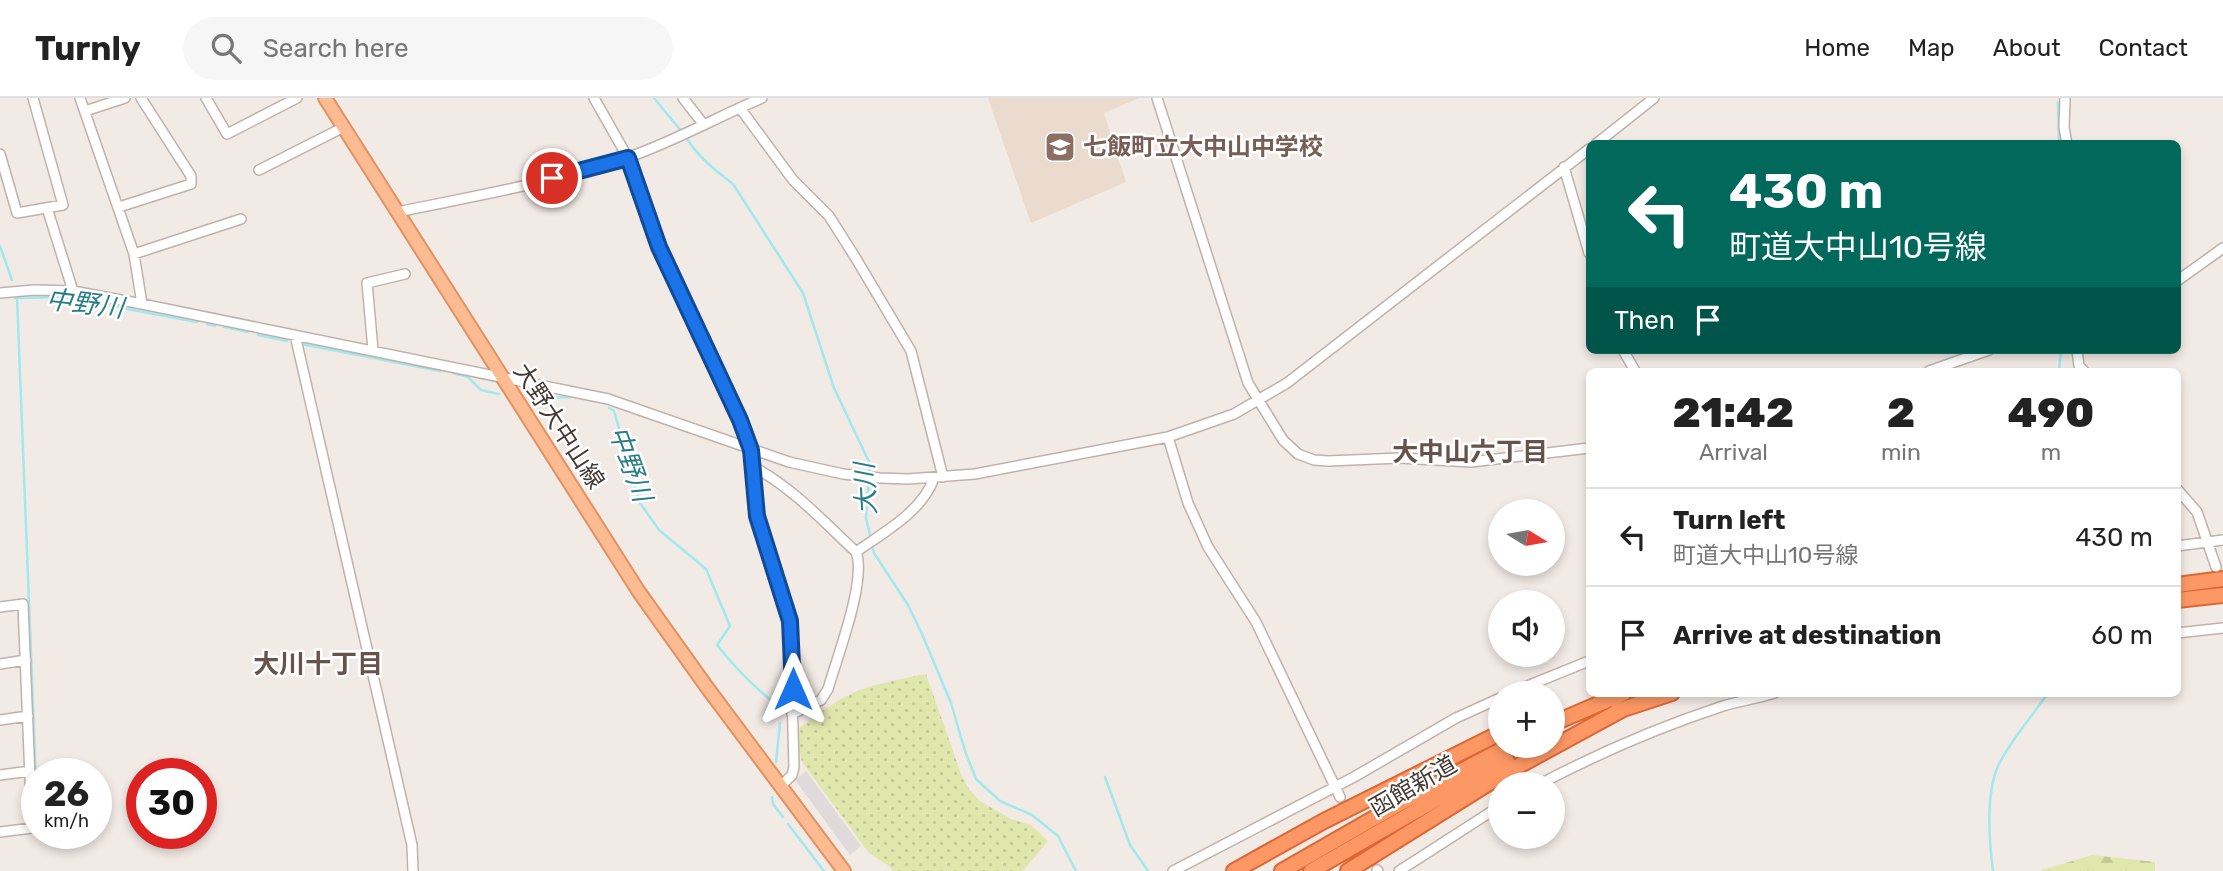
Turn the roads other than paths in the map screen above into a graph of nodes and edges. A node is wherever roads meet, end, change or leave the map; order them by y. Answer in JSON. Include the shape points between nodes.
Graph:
{"nodes":[{"id":1,"x":33,"y":98,"type":"edge"},
{"id":2,"x":80,"y":98,"type":"edge"},
{"id":3,"x":125,"y":98,"type":"edge"},
{"id":4,"x":141,"y":98,"type":"edge"},
{"id":5,"x":206,"y":98,"type":"edge"},
{"id":6,"x":297,"y":98,"type":"edge"},
{"id":7,"x":594,"y":98,"type":"edge"},
{"id":8,"x":683,"y":98,"type":"edge"},
{"id":9,"x":762,"y":98,"type":"edge"},
{"id":10,"x":1157,"y":98,"type":"edge"},
{"id":11,"x":1654,"y":98,"type":"edge"},
{"id":12,"x":2065,"y":98,"type":"edge"},
{"id":13,"x":327,"y":99,"type":"edge"},
{"id":14,"x":740,"y":108,"type":"junction"},
{"id":15,"x":85,"y":111,"type":"junction"},
{"id":16,"x":344,"y":127,"type":"junction"},
{"id":17,"x":700,"y":127,"type":"junction"},
{"id":18,"x":1601,"y":140,"type":"edge"},
{"id":19,"x":2066,"y":140,"type":"edge"},
{"id":20,"x":1586,"y":151,"type":"edge"},
{"id":21,"x":0,"y":154,"type":"edge"},
{"id":22,"x":628,"y":158,"type":"junction"},
{"id":23,"x":1564,"y":167,"type":"junction"},
{"id":24,"x":259,"y":170,"type":"dead end"},
{"id":25,"x":119,"y":207,"type":"junction"},
{"id":26,"x":47,"y":208,"type":"junction"},
{"id":27,"x":398,"y":212,"type":"junction"},
{"id":28,"x":241,"y":219,"type":"dead end"},
{"id":29,"x":1586,"y":243,"type":"edge"},
{"id":30,"x":2223,"y":248,"type":"edge"},
{"id":31,"x":134,"y":254,"type":"junction"},
{"id":32,"x":405,"y":274,"type":"dead end"},
{"id":33,"x":2181,"y":278,"type":"edge"},
{"id":34,"x":73,"y":291,"type":"junction"},
{"id":35,"x":0,"y":293,"type":"edge"},
{"id":36,"x":142,"y":304,"type":"junction"},
{"id":37,"x":295,"y":335,"type":"junction"},
{"id":38,"x":373,"y":350,"type":"junction"},
{"id":39,"x":1978,"y":354,"type":"edge"},
{"id":40,"x":1938,"y":368,"type":"edge"},
{"id":41,"x":503,"y":377,"type":"junction"},
{"id":42,"x":1258,"y":401,"type":"junction"},
{"id":43,"x":1168,"y":437,"type":"junction"},
{"id":44,"x":1586,"y":448,"type":"edge"},
{"id":45,"x":751,"y":450,"type":"junction"},
{"id":46,"x":752,"y":466,"type":"junction"},
{"id":47,"x":939,"y":477,"type":"junction"},
{"id":48,"x":2181,"y":494,"type":"edge"},
{"id":49,"x":2223,"y":540,"type":"edge"},
{"id":50,"x":2208,"y":542,"type":"junction"},
{"id":51,"x":2181,"y":545,"type":"edge"},
{"id":52,"x":856,"y":552,"type":"junction"},
{"id":53,"x":2220,"y":573,"type":"edge"},
{"id":54,"x":2181,"y":584,"type":"edge"},
{"id":55,"x":2223,"y":595,"type":"edge"},
{"id":56,"x":2181,"y":600,"type":"edge"},
{"id":57,"x":0,"y":607,"type":"edge"},
{"id":58,"x":2223,"y":628,"type":"edge"},
{"id":59,"x":2181,"y":633,"type":"edge"},
{"id":60,"x":26,"y":660,"type":"junction"},
{"id":61,"x":1586,"y":662,"type":"edge"},
{"id":62,"x":0,"y":664,"type":"edge"},
{"id":63,"x":1540,"y":681,"type":"edge"},
{"id":64,"x":1591,"y":697,"type":"edge"},
{"id":65,"x":1615,"y":697,"type":"edge"},
{"id":66,"x":1660,"y":697,"type":"edge"},
{"id":67,"x":1758,"y":697,"type":"edge"},
{"id":68,"x":1488,"y":703,"type":"edge"},
{"id":69,"x":1565,"y":707,"type":"edge"},
{"id":70,"x":1623,"y":709,"type":"junction"},
{"id":71,"x":792,"y":714,"type":"junction"},
{"id":72,"x":28,"y":716,"type":"junction"},
{"id":73,"x":1565,"y":718,"type":"edge"},
{"id":74,"x":0,"y":720,"type":"edge"},
{"id":75,"x":1565,"y":734,"type":"edge"},
{"id":76,"x":1488,"y":739,"type":"edge"},
{"id":77,"x":1488,"y":757,"type":"edge"},
{"id":78,"x":30,"y":758,"type":"edge"},
{"id":79,"x":1515,"y":758,"type":"edge"},
{"id":80,"x":21,"y":772,"type":"edge"},
{"id":81,"x":1563,"y":772,"type":"edge"},
{"id":82,"x":0,"y":775,"type":"edge"},
{"id":83,"x":781,"y":786,"type":"junction"},
{"id":84,"x":1334,"y":787,"type":"junction"},
{"id":85,"x":1340,"y":797,"type":"tunnel mouth"},
{"id":86,"x":1488,"y":814,"type":"edge"},
{"id":87,"x":21,"y":829,"type":"edge"},
{"id":88,"x":0,"y":832,"type":"edge"},
{"id":89,"x":413,"y":871,"type":"edge"},
{"id":90,"x":844,"y":871,"type":"edge"},
{"id":91,"x":1173,"y":871,"type":"edge"},
{"id":92,"x":1234,"y":871,"type":"edge"},
{"id":93,"x":1282,"y":871,"type":"edge"},
{"id":94,"x":1311,"y":871,"type":"edge"},
{"id":95,"x":1348,"y":871,"type":"edge"},
{"id":96,"x":1399,"y":871,"type":"edge"}],
"edges":[{"from":1,"to":26,"type":"street","via":[[63,205]]},
{"from":2,"to":15,"type":"street"},
{"from":3,"to":15,"type":"street"},
{"from":4,"to":25,"type":"street","via":[[191,176],[191,184]]},
{"from":5,"to":6,"type":"street","via":[[228,134]]},
{"from":7,"to":22,"type":"street"},
{"from":8,"to":17,"type":"street"},
{"from":9,"to":14,"type":"street"},
{"from":10,"to":42,"type":"street","via":[[1248,383]]},
{"from":11,"to":18,"type":"street"},
{"from":12,"to":19,"type":"street"},
{"from":13,"to":16,"type":"main road","name":"大野大中山線"},
{"from":14,"to":17,"type":"street"},
{"from":14,"to":47,"type":"street","via":[[784,169],[829,216],[911,351]]},
{"from":15,"to":25,"type":"street"},
{"from":16,"to":24,"type":"street"},
{"from":16,"to":27,"type":"main road","name":"大野大中山線"},
{"from":17,"to":22,"type":"street"},
{"from":20,"to":23,"type":"street"},
{"from":21,"to":26,"type":"street","via":[[17,213]]},
{"from":22,"to":27,"type":"street"},
{"from":22,"to":45,"type":"street","via":[[659,247]]},
{"from":23,"to":29,"type":"street"},
{"from":23,"to":42,"type":"street","via":[[1330,351]]},
{"from":25,"to":31,"type":"street"},
{"from":26,"to":34,"type":"street"},
{"from":27,"to":41,"type":"main road","name":"大野大中山線"},
{"from":28,"to":31,"type":"street"},
{"from":30,"to":33,"type":"street"},
{"from":31,"to":36,"type":"street"},
{"from":32,"to":38,"type":"street","via":[[367,283]]},
{"from":34,"to":35,"type":"street"},
{"from":34,"to":36,"type":"street"},
{"from":36,"to":37,"type":"street"},
{"from":37,"to":38,"type":"street"},
{"from":37,"to":89,"type":"street","via":[[412,845]]},
{"from":38,"to":41,"type":"street"},
{"from":39,"to":40,"type":"street"},
{"from":41,"to":45,"type":"street","via":[[608,399]]},
{"from":41,"to":83,"type":"main road","name":"大野大中山線","via":[[639,592]]},
{"from":42,"to":43,"type":"street"},
{"from":42,"to":44,"type":"street","via":[[1283,439],[1298,454],[1314,460],[1471,462]]},
{"from":43,"to":47,"type":"street"},
{"from":43,"to":84,"type":"street","via":[[1188,503],[1208,547],[1256,622]]},
{"from":45,"to":46,"type":"street"},
{"from":45,"to":47,"type":"street","via":[[862,477]]},
{"from":46,"to":52,"type":"street","via":[[800,499]]},
{"from":46,"to":71,"type":"street","via":[[757,516],[790,621]]},
{"from":47,"to":52,"type":"street","via":[[920,503]]},
{"from":48,"to":50,"type":"street","via":[[2197,512]]},
{"from":49,"to":50,"type":"street"},
{"from":50,"to":51,"type":"street"},
{"from":50,"to":53,"type":"street"},
{"from":52,"to":71,"type":"street","via":[[859,574],[828,689],[821,700]]},
{"from":53,"to":54,"type":"highway"},
{"from":55,"to":56,"type":"highway"},
{"from":57,"to":60,"type":"street","via":[[23,604]]},
{"from":58,"to":59,"type":"street"},
{"from":60,"to":62,"type":"street"},
{"from":60,"to":72,"type":"street"},
{"from":61,"to":63,"type":"street"},
{"from":64,"to":69,"type":"highway"},
{"from":65,"to":73,"type":"highway"},
{"from":66,"to":70,"type":"highway"},
{"from":67,"to":81,"type":"street","via":[[1659,729]]},
{"from":68,"to":84,"type":"street"},
{"from":70,"to":75,"type":"highway"},
{"from":70,"to":95,"type":"highway","via":[[1500,776]]},
{"from":71,"to":83,"type":"street","via":[[794,767]]},
{"from":72,"to":74,"type":"street"},
{"from":72,"to":78,"type":"street"},
{"from":76,"to":92,"type":"highway"},
{"from":77,"to":93,"type":"highway","name":"函館新道"},
{"from":79,"to":94,"type":"highway","name":"函館新道"},
{"from":80,"to":82,"type":"street"},
{"from":83,"to":90,"type":"main road","name":"大野大中山線"},
{"from":84,"to":85,"type":"street"},
{"from":84,"to":91,"type":"street"},
{"from":86,"to":96,"type":"street"},
{"from":87,"to":88,"type":"street"}]}
